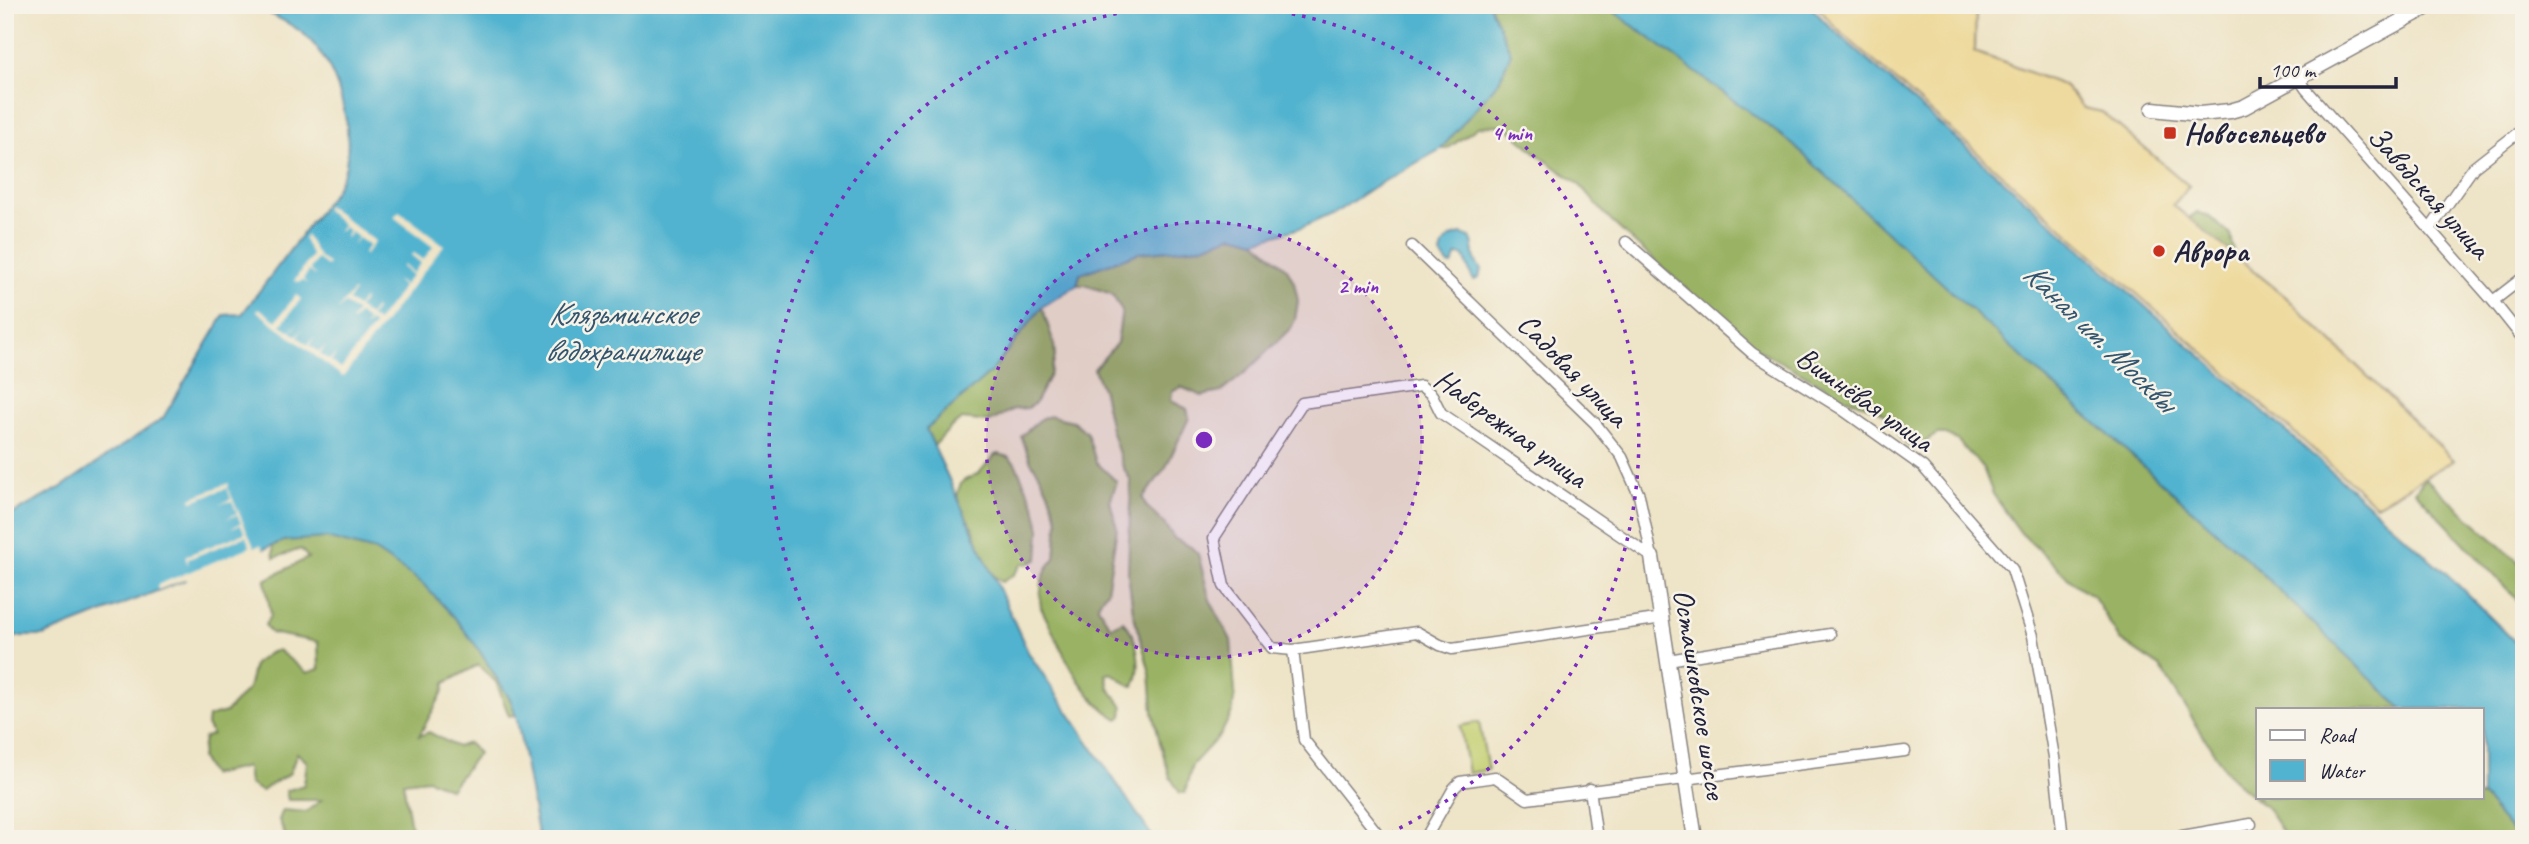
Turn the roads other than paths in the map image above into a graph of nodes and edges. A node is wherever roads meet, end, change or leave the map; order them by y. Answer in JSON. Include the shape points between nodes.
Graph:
{"nodes":[{"id":1,"x":2431,"y":5,"type":"edge"},
{"id":2,"x":2305,"y":76,"type":"junction"},
{"id":3,"x":2154,"y":109,"type":"dead end"},
{"id":4,"x":2524,"y":128,"type":"edge"},
{"id":5,"x":2430,"y":229,"type":"junction"},
{"id":6,"x":1626,"y":242,"type":"dead end"},
{"id":7,"x":1412,"y":246,"type":"dead end"},
{"id":8,"x":2524,"y":278,"type":"edge"},
{"id":9,"x":2493,"y":301,"type":"junction"},
{"id":10,"x":2524,"y":340,"type":"edge"},
{"id":11,"x":1653,"y":557,"type":"junction"},
{"id":12,"x":1663,"y":618,"type":"junction"},
{"id":13,"x":1830,"y":634,"type":"dead end"},
{"id":14,"x":1293,"y":650,"type":"junction"},
{"id":15,"x":1668,"y":660,"type":"junction"},
{"id":16,"x":1905,"y":751,"type":"dead end"},
{"id":17,"x":1685,"y":777,"type":"junction"},
{"id":18,"x":1590,"y":789,"type":"junction"},
{"id":19,"x":2251,"y":824,"type":"dead end"},
{"id":20,"x":1382,"y":839,"type":"edge"},
{"id":21,"x":1425,"y":839,"type":"edge"},
{"id":22,"x":1597,"y":839,"type":"edge"},
{"id":23,"x":1695,"y":839,"type":"edge"},
{"id":24,"x":2063,"y":839,"type":"edge"},
{"id":25,"x":2165,"y":839,"type":"edge"}],
"edges":[{"from":1,"to":2,"type":"street"},
{"from":2,"to":3,"type":"street","via":[[2230,111],[2200,114]]},
{"from":2,"to":5,"type":"street","name":"Заводская улица","via":[[2302,83],[2306,89]]},
{"from":4,"to":5,"type":"street","via":[[2473,168]]},
{"from":5,"to":9,"type":"street","name":"Заводская улица"},
{"from":6,"to":24,"type":"street","name":"Вишнёвая улица","via":[[1752,353],[1923,467],[2012,569],[2033,636]]},
{"from":7,"to":11,"type":"street","name":"Садовая улица","via":[[1595,423],[1622,457],[1639,495]]},
{"from":8,"to":9,"type":"street"},
{"from":9,"to":10,"type":"street","name":"Заводская улица"},
{"from":11,"to":12,"type":"street","name":"Осташковское шоссе"},
{"from":11,"to":14,"type":"street","name":"Набережная улица","via":[[1441,413],[1432,395],[1420,386],[1301,403],[1214,538],[1224,586],[1272,648]]},
{"from":12,"to":14,"type":"street","via":[[1452,649],[1417,632]]},
{"from":12,"to":15,"type":"street","name":"Осташковское шоссе"},
{"from":13,"to":15,"type":"street"},
{"from":14,"to":20,"type":"street","via":[[1304,740]]},
{"from":15,"to":17,"type":"street","name":"Осташковское шоссе"},
{"from":16,"to":17,"type":"street"},
{"from":17,"to":18,"type":"street"},
{"from":17,"to":23,"type":"street","name":"Осташковское шоссе"},
{"from":18,"to":21,"type":"street","via":[[1527,799],[1495,778],[1460,782]]},
{"from":18,"to":22,"type":"street"},
{"from":19,"to":25,"type":"street"}]}
